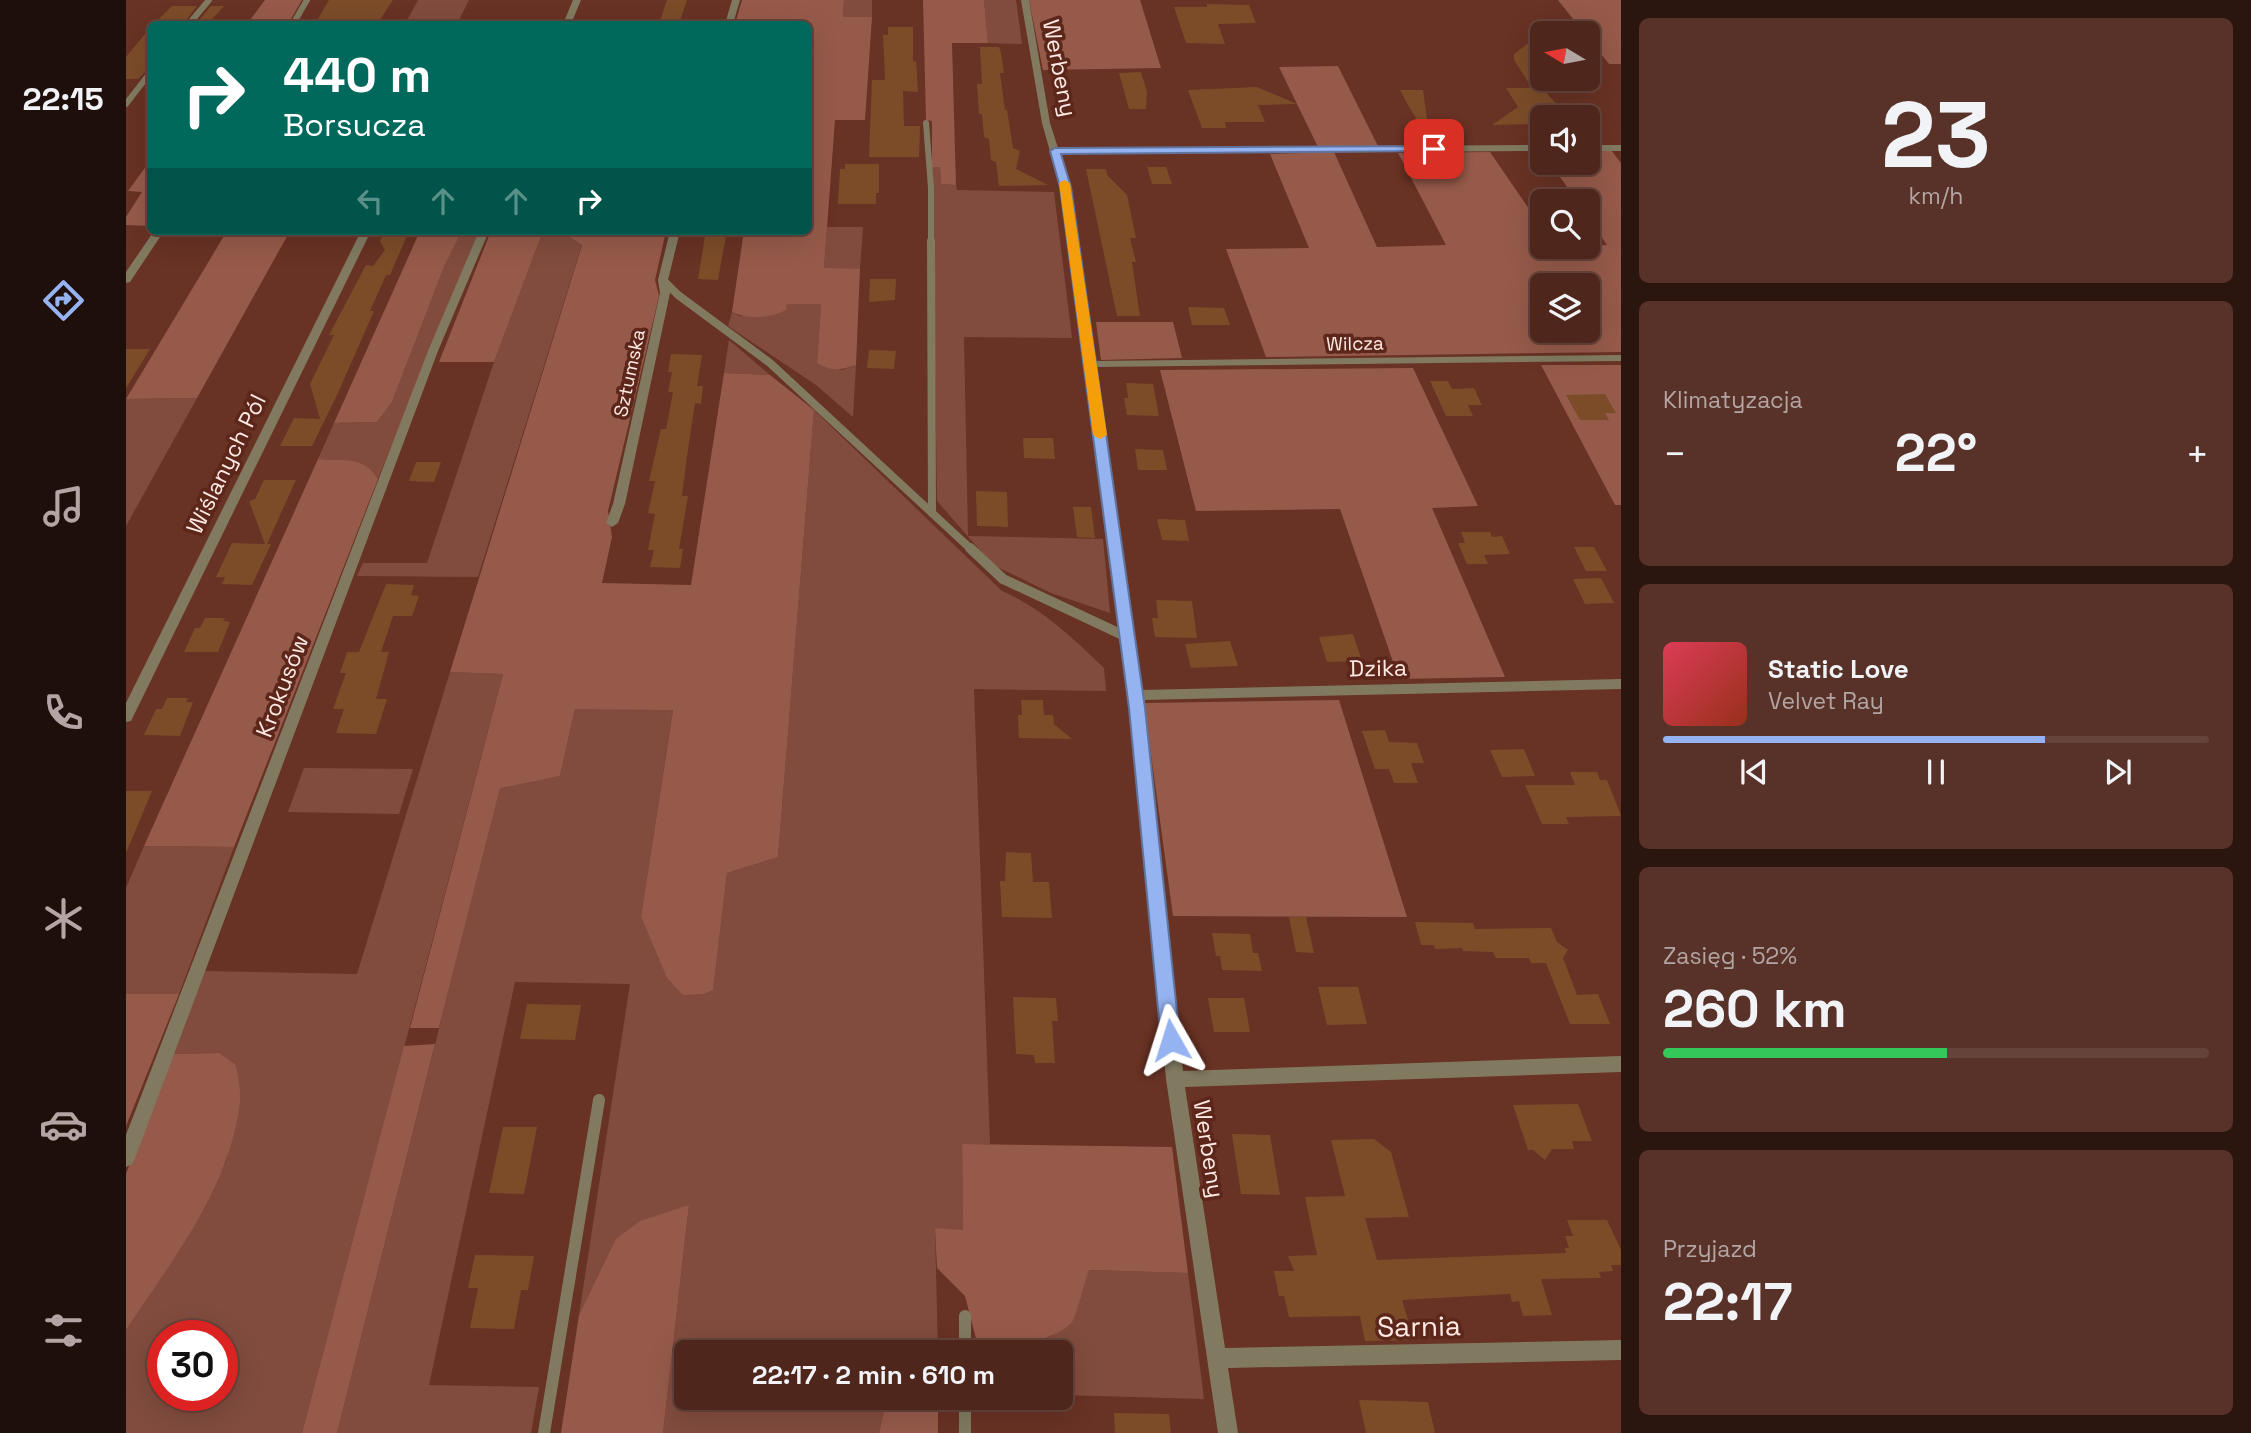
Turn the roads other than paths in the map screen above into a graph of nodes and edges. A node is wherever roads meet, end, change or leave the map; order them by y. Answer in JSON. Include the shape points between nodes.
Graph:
{"nodes":[{"id":1,"x":209,"y":0,"type":"edge"},
{"id":2,"x":307,"y":0,"type":"edge"},
{"id":3,"x":577,"y":0,"type":"edge"},
{"id":4,"x":736,"y":0,"type":"edge"},
{"id":5,"x":1025,"y":0,"type":"edge"},
{"id":6,"x":192,"y":21,"type":"edge"},
{"id":7,"x":295,"y":21,"type":"edge"},
{"id":8,"x":568,"y":21,"type":"edge"},
{"id":9,"x":730,"y":21,"type":"edge"},
{"id":10,"x":147,"y":77,"type":"edge"},
{"id":11,"x":126,"y":104,"type":"edge"},
{"id":12,"x":926,"y":123,"type":"dead end"},
{"id":13,"x":1530,"y":148,"type":"edge"},
{"id":14,"x":1600,"y":148,"type":"edge"},
{"id":15,"x":1621,"y":148,"type":"edge"},
{"id":16,"x":1055,"y":151,"type":"junction"},
{"id":17,"x":156,"y":235,"type":"edge"},
{"id":18,"x":364,"y":235,"type":"edge"},
{"id":19,"x":482,"y":235,"type":"edge"},
{"id":20,"x":674,"y":235,"type":"edge"},
{"id":21,"x":126,"y":280,"type":"edge"},
{"id":22,"x":663,"y":280,"type":"junction"},
{"id":23,"x":1621,"y":358,"type":"edge"},
{"id":24,"x":1090,"y":364,"type":"junction"},
{"id":25,"x":932,"y":513,"type":"junction"},
{"id":26,"x":612,"y":523,"type":"dead end"},
{"id":27,"x":1127,"y":637,"type":"junction"},
{"id":28,"x":1621,"y":684,"type":"edge"},
{"id":29,"x":1135,"y":695,"type":"junction"},
{"id":30,"x":126,"y":717,"type":"edge"},
{"id":31,"x":1621,"y":1065,"type":"edge"},
{"id":32,"x":1175,"y":1079,"type":"junction"},
{"id":33,"x":599,"y":1100,"type":"dead end"},
{"id":34,"x":126,"y":1158,"type":"edge"},
{"id":35,"x":965,"y":1316,"type":"dead end"},
{"id":36,"x":965,"y":1340,"type":"edge"},
{"id":37,"x":1621,"y":1350,"type":"edge"},
{"id":38,"x":1217,"y":1358,"type":"junction"},
{"id":39,"x":965,"y":1410,"type":"edge"},
{"id":40,"x":544,"y":1433,"type":"edge"},
{"id":41,"x":965,"y":1433,"type":"edge"},
{"id":42,"x":1228,"y":1433,"type":"edge"}],
"edges":[{"from":1,"to":6,"type":"lane"},
{"from":2,"to":7,"type":"lane"},
{"from":3,"to":8,"type":"street"},
{"from":4,"to":9,"type":"street"},
{"from":5,"to":16,"type":"street","name":"Werbeny"},
{"from":10,"to":11,"type":"lane"},
{"from":12,"to":25,"type":"lane","via":[[931,188]]},
{"from":13,"to":16,"type":"street"},
{"from":14,"to":15,"type":"street"},
{"from":16,"to":24,"type":"street","name":"Werbeny","via":[[1065,187]]},
{"from":17,"to":21,"type":"street"},
{"from":18,"to":30,"type":"street","name":"Wiślanych Pól"},
{"from":19,"to":34,"type":"street","name":"Krokusów","via":[[428,364]]},
{"from":20,"to":22,"type":"street","name":"Sztumska"},
{"from":22,"to":25,"type":"lane","via":[[770,363]]},
{"from":22,"to":26,"type":"street","name":"Sztumska","via":[[665,293]]},
{"from":23,"to":24,"type":"street","name":"Wilcza"},
{"from":24,"to":27,"type":"street","name":"Werbeny"},
{"from":25,"to":27,"type":"lane","via":[[1003,579]]},
{"from":27,"to":29,"type":"street","name":"Werbeny"},
{"from":28,"to":29,"type":"street","name":"Dzika"},
{"from":29,"to":32,"type":"street","name":"Werbeny"},
{"from":31,"to":32,"type":"street"},
{"from":32,"to":38,"type":"street","name":"Werbeny"},
{"from":33,"to":40,"type":"lane"},
{"from":35,"to":36,"type":"lane"},
{"from":37,"to":38,"type":"street","name":"Sarnia"},
{"from":38,"to":42,"type":"street","name":"Werbeny"},
{"from":39,"to":41,"type":"lane"}]}
